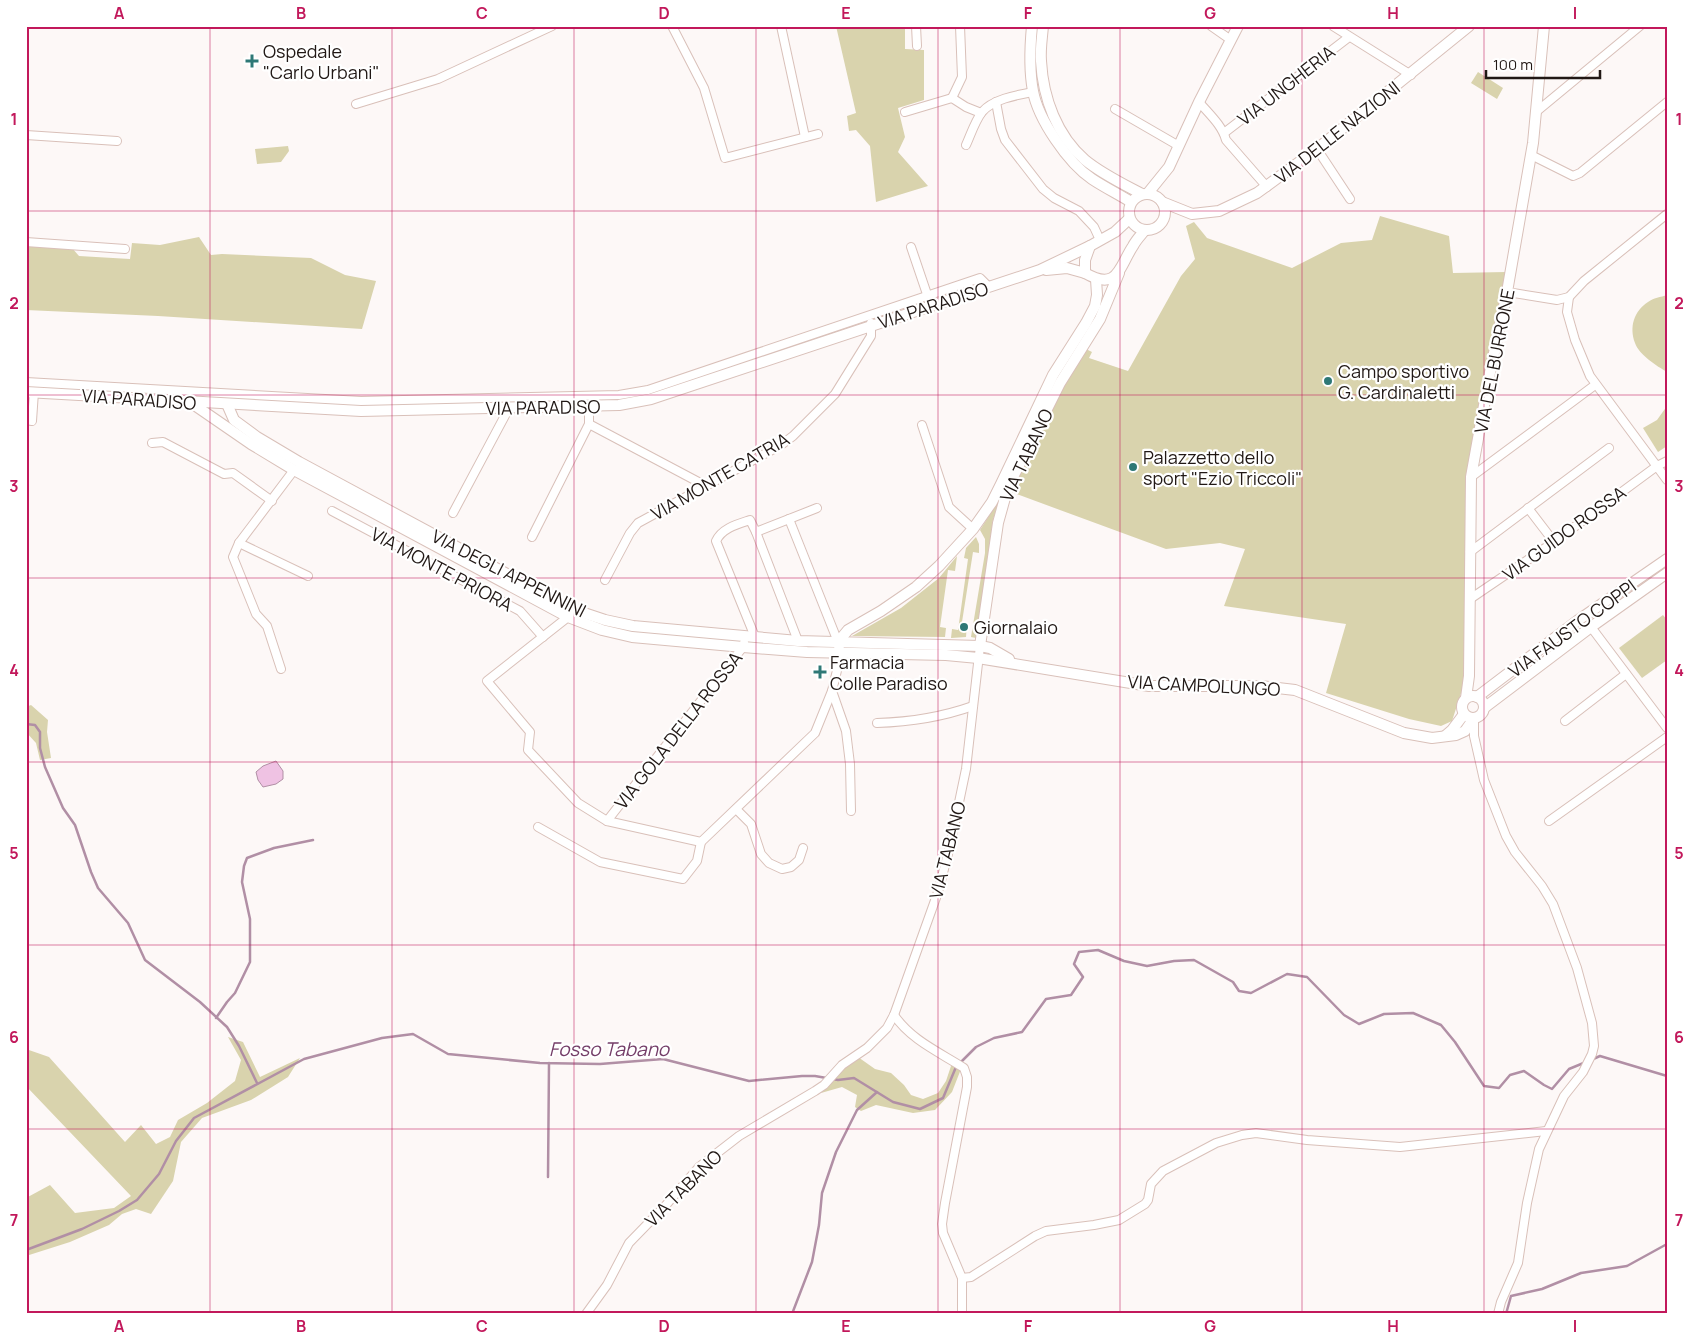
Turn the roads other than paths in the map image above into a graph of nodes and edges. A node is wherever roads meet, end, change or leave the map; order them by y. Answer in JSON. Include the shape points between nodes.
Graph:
{"nodes":[{"id":1,"x":552,"y":26,"type":"edge"},
{"id":2,"x":672,"y":26,"type":"edge"},
{"id":3,"x":781,"y":26,"type":"edge"},
{"id":4,"x":916,"y":26,"type":"edge"},
{"id":5,"x":960,"y":26,"type":"edge"},
{"id":6,"x":1032,"y":26,"type":"edge"},
{"id":7,"x":1043,"y":26,"type":"edge"},
{"id":8,"x":1211,"y":26,"type":"edge"},
{"id":9,"x":1238,"y":26,"type":"edge"},
{"id":10,"x":1332,"y":26,"type":"edge"},
{"id":11,"x":1469,"y":26,"type":"edge"},
{"id":12,"x":1544,"y":26,"type":"edge"},
{"id":13,"x":1640,"y":26,"type":"edge"},
{"id":14,"x":1349,"y":37,"type":"junction"},
{"id":15,"x":1231,"y":40,"type":"junction"},
{"id":16,"x":917,"y":46,"type":"dead end"},
{"id":17,"x":1411,"y":75,"type":"junction"},
{"id":18,"x":1033,"y":92,"type":"junction"},
{"id":19,"x":952,"y":98,"type":"junction"},
{"id":20,"x":996,"y":102,"type":"junction"},
{"id":21,"x":1199,"y":102,"type":"junction"},
{"id":22,"x":1667,"y":102,"type":"edge"},
{"id":23,"x":356,"y":104,"type":"dead end"},
{"id":24,"x":1115,"y":109,"type":"dead end"},
{"id":25,"x":905,"y":112,"type":"dead end"},
{"id":26,"x":1536,"y":112,"type":"junction"},
{"id":27,"x":981,"y":113,"type":"junction"},
{"id":28,"x":1224,"y":133,"type":"junction"},
{"id":29,"x":818,"y":134,"type":"dead end"},
{"id":30,"x":26,"y":135,"type":"edge"},
{"id":31,"x":805,"y":137,"type":"junction"},
{"id":32,"x":117,"y":141,"type":"dead end"},
{"id":33,"x":966,"y":145,"type":"dead end"},
{"id":34,"x":1178,"y":146,"type":"junction"},
{"id":35,"x":1317,"y":149,"type":"junction"},
{"id":36,"x":1531,"y":155,"type":"junction"},
{"id":37,"x":1169,"y":167,"type":"junction"},
{"id":38,"x":1266,"y":187,"type":"junction"},
{"id":39,"x":1145,"y":194,"type":"junction"},
{"id":40,"x":1350,"y":199,"type":"dead end"},
{"id":41,"x":1160,"y":200,"type":"junction"},
{"id":42,"x":1131,"y":202,"type":"junction"},
{"id":43,"x":1667,"y":214,"type":"edge"},
{"id":44,"x":1130,"y":219,"type":"junction"},
{"id":45,"x":1146,"y":230,"type":"junction"},
{"id":46,"x":1100,"y":240,"type":"junction"},
{"id":47,"x":26,"y":242,"type":"edge"},
{"id":48,"x":1090,"y":246,"type":"junction"},
{"id":49,"x":911,"y":248,"type":"dead end"},
{"id":50,"x":125,"y":249,"type":"dead end"},
{"id":51,"x":1040,"y":270,"type":"junction"},
{"id":52,"x":1085,"y":273,"type":"junction"},
{"id":53,"x":1119,"y":273,"type":"junction"},
{"id":54,"x":1096,"y":279,"type":"junction"},
{"id":55,"x":1508,"y":292,"type":"junction"},
{"id":56,"x":1569,"y":298,"type":"junction"},
{"id":57,"x":929,"y":301,"type":"junction"},
{"id":58,"x":870,"y":320,"type":"junction"},
{"id":59,"x":26,"y":382,"type":"edge"},
{"id":60,"x":1595,"y":385,"type":"junction"},
{"id":61,"x":30,"y":392,"type":"edge"},
{"id":62,"x":190,"y":402,"type":"junction"},
{"id":63,"x":227,"y":404,"type":"junction"},
{"id":64,"x":251,"y":406,"type":"junction"},
{"id":65,"x":361,"y":406,"type":"junction"},
{"id":66,"x":589,"y":407,"type":"junction"},
{"id":67,"x":509,"y":408,"type":"junction"},
{"id":68,"x":26,"y":420,"type":"edge"},
{"id":69,"x":589,"y":424,"type":"junction"},
{"id":70,"x":224,"y":425,"type":"junction"},
{"id":71,"x":922,"y":426,"type":"dead end"},
{"id":72,"x":244,"y":427,"type":"junction"},
{"id":73,"x":152,"y":443,"type":"dead end"},
{"id":74,"x":1609,"y":448,"type":"dead end"},
{"id":75,"x":1667,"y":461,"type":"edge"},
{"id":76,"x":1657,"y":466,"type":"junction"},
{"id":77,"x":294,"y":470,"type":"junction"},
{"id":78,"x":1471,"y":477,"type":"junction"},
{"id":79,"x":1667,"y":480,"type":"edge"},
{"id":80,"x":706,"y":486,"type":"junction"},
{"id":81,"x":272,"y":501,"type":"junction"},
{"id":82,"x":817,"y":508,"type":"dead end"},
{"id":83,"x":1528,"y":508,"type":"junction"},
{"id":84,"x":332,"y":510,"type":"dead end"},
{"id":85,"x":453,"y":513,"type":"dead end"},
{"id":86,"x":788,"y":519,"type":"junction"},
{"id":87,"x":973,"y":529,"type":"junction"},
{"id":88,"x":756,"y":532,"type":"junction"},
{"id":89,"x":532,"y":537,"type":"dead end"},
{"id":90,"x":1554,"y":542,"type":"junction"},
{"id":91,"x":239,"y":543,"type":"junction"},
{"id":92,"x":1470,"y":552,"type":"junction"},
{"id":93,"x":1667,"y":559,"type":"edge"},
{"id":94,"x":1667,"y":573,"type":"edge"},
{"id":95,"x":308,"y":576,"type":"dead end"},
{"id":96,"x":605,"y":580,"type":"dead end"},
{"id":97,"x":1470,"y":600,"type":"junction"},
{"id":98,"x":570,"y":613,"type":"junction"},
{"id":99,"x":1591,"y":627,"type":"junction"},
{"id":100,"x":543,"y":637,"type":"junction"},
{"id":101,"x":750,"y":637,"type":"junction"},
{"id":102,"x":798,"y":641,"type":"junction"},
{"id":103,"x":838,"y":642,"type":"junction"},
{"id":104,"x":980,"y":646,"type":"junction"},
{"id":105,"x":743,"y":647,"type":"junction"},
{"id":106,"x":841,"y":654,"type":"junction"},
{"id":107,"x":978,"y":658,"type":"junction"},
{"id":108,"x":1017,"y":663,"type":"junction"},
{"id":109,"x":281,"y":668,"type":"dead end"},
{"id":110,"x":1626,"y":674,"type":"junction"},
{"id":111,"x":832,"y":691,"type":"junction"},
{"id":112,"x":1477,"y":697,"type":"junction"},
{"id":113,"x":1466,"y":698,"type":"junction"},
{"id":114,"x":973,"y":706,"type":"junction"},
{"id":115,"x":1484,"y":708,"type":"junction"},
{"id":116,"x":1464,"y":714,"type":"junction"},
{"id":117,"x":1474,"y":718,"type":"junction"},
{"id":118,"x":1565,"y":721,"type":"dead end"},
{"id":119,"x":877,"y":723,"type":"dead end"},
{"id":120,"x":1667,"y":728,"type":"edge"},
{"id":121,"x":1444,"y":736,"type":"junction"},
{"id":122,"x":1667,"y":737,"type":"edge"},
{"id":123,"x":736,"y":809,"type":"junction"},
{"id":124,"x":851,"y":812,"type":"dead end"},
{"id":125,"x":607,"y":821,"type":"junction"},
{"id":126,"x":1549,"y":821,"type":"dead end"},
{"id":127,"x":538,"y":827,"type":"dead end"},
{"id":128,"x":701,"y":842,"type":"junction"},
{"id":129,"x":802,"y":848,"type":"dead end"},
{"id":130,"x":894,"y":1015,"type":"junction"},
{"id":131,"x":1546,"y":1131,"type":"junction"},
{"id":132,"x":962,"y":1278,"type":"junction"},
{"id":133,"x":586,"y":1314,"type":"edge"},
{"id":134,"x":962,"y":1314,"type":"edge"},
{"id":135,"x":1498,"y":1314,"type":"edge"}],
"edges":[{"from":1,"to":23,"type":"street","via":[[438,79]]},
{"from":2,"to":31,"type":"street","via":[[704,88],[725,158]]},
{"from":3,"to":31,"type":"street"},
{"from":4,"to":16,"type":"street"},
{"from":5,"to":19,"type":"street","via":[[962,77]]},
{"from":6,"to":18,"type":"street"},
{"from":7,"to":39,"type":"street","via":[[1041,59],[1044,85],[1066,140],[1086,160]]},
{"from":8,"to":15,"type":"street"},
{"from":9,"to":15,"type":"street"},
{"from":10,"to":14,"type":"street"},
{"from":11,"to":17,"type":"street","name":"VIA DELLE NAZIONI"},
{"from":12,"to":26,"type":"street","name":"VIA DEL BURRONE"},
{"from":13,"to":26,"type":"street"},
{"from":14,"to":17,"type":"street"},
{"from":14,"to":28,"type":"street","name":"VIA UNGHERIA"},
{"from":15,"to":21,"type":"street"},
{"from":17,"to":35,"type":"street","name":"VIA DELLE NAZIONI"},
{"from":18,"to":20,"type":"street"},
{"from":18,"to":42,"type":"street","via":[[1045,124],[1074,164],[1090,178]]},
{"from":19,"to":25,"type":"street"},
{"from":19,"to":27,"type":"street"},
{"from":20,"to":27,"type":"street"},
{"from":20,"to":46,"type":"street","via":[[1005,140],[1043,189],[1079,211],[1094,226]]},
{"from":21,"to":28,"type":"street"},
{"from":21,"to":34,"type":"street"},
{"from":22,"to":36,"type":"street","via":[[1573,176]]},
{"from":24,"to":34,"type":"street"},
{"from":26,"to":36,"type":"street","name":"VIA DEL BURRONE"},
{"from":27,"to":33,"type":"street"},
{"from":28,"to":38,"type":"street","via":[[1226,140]]},
{"from":29,"to":31,"type":"street"},
{"from":30,"to":32,"type":"street"},
{"from":34,"to":37,"type":"street"},
{"from":35,"to":38,"type":"street","name":"VIA DELLE NAZIONI"},
{"from":35,"to":40,"type":"street"},
{"from":36,"to":55,"type":"street","name":"VIA DEL BURRONE"},
{"from":37,"to":39,"type":"street"},
{"from":37,"to":41,"type":"street"},
{"from":38,"to":41,"type":"street","name":"VIA DELLE NAZIONI","via":[[1219,211],[1192,214]]},
{"from":39,"to":41,"type":"street"},
{"from":39,"to":42,"type":"street"},
{"from":41,"to":45,"type":"street","via":[[1165,213],[1161,223],[1152,230]]},
{"from":42,"to":44,"type":"street","via":[[1128,208]]},
{"from":43,"to":56,"type":"street","via":[[1584,281]]},
{"from":44,"to":45,"type":"street","via":[[1136,227]]},
{"from":44,"to":46,"type":"street","via":[[1116,232]]},
{"from":45,"to":53,"type":"street","name":"VIA TABANO","via":[[1133,246]]},
{"from":46,"to":48,"type":"street"},
{"from":47,"to":50,"type":"street"},
{"from":48,"to":51,"type":"street"},
{"from":48,"to":52,"type":"street"},
{"from":49,"to":57,"type":"street"},
{"from":51,"to":52,"type":"street","via":[[1067,268]]},
{"from":51,"to":57,"type":"street","name":"VIA PARADISO","via":[[989,287]]},
{"from":52,"to":54,"type":"street"},
{"from":53,"to":54,"type":"street","via":[[1107,280]]},
{"from":53,"to":104,"type":"street","name":"VIA TABANO","via":[[1100,320],[1060,383],[1008,487],[998,523]]},
{"from":54,"to":87,"type":"street","name":"VIA TABANO","via":[[1095,306],[1052,375],[992,502]]},
{"from":55,"to":56,"type":"street","via":[[1557,300]]},
{"from":55,"to":78,"type":"street","name":"VIA DEL BURRONE"},
{"from":56,"to":60,"type":"street","via":[[1567,312],[1575,340]]},
{"from":57,"to":58,"type":"street","name":"VIA PARADISO"},
{"from":58,"to":65,"type":"street","via":[[648,390],[619,395]]},
{"from":58,"to":66,"type":"street","name":"VIA PARADISO","via":[[651,399]]},
{"from":58,"to":80,"type":"street","name":"VIA MONTE CATRIA","via":[[871,336],[835,394],[782,444]]},
{"from":59,"to":65,"type":"street"},
{"from":60,"to":76,"type":"street"},
{"from":60,"to":78,"type":"street"},
{"from":61,"to":62,"type":"street","name":"VIA PARADISO"},
{"from":61,"to":68,"type":"street","via":[[32,421]]},
{"from":62,"to":63,"type":"street","name":"VIA PARADISO"},
{"from":62,"to":70,"type":"street","name":"VIA DEGLI APPENNINI"},
{"from":63,"to":64,"type":"street","name":"VIA PARADISO"},
{"from":63,"to":70,"type":"street","via":[[221,416]]},
{"from":63,"to":72,"type":"street","name":"VIA DEGLI APPENNINI","via":[[234,420]]},
{"from":64,"to":65,"type":"street","name":"VIA PARADISO"},
{"from":64,"to":72,"type":"street","via":[[242,419]]},
{"from":65,"to":67,"type":"street","name":"VIA PARADISO"},
{"from":66,"to":67,"type":"street","name":"VIA PARADISO"},
{"from":66,"to":69,"type":"street"},
{"from":67,"to":85,"type":"street"},
{"from":69,"to":80,"type":"street"},
{"from":69,"to":89,"type":"street"},
{"from":70,"to":77,"type":"street","name":"VIA DEGLI APPENNINI"},
{"from":71,"to":87,"type":"street","via":[[949,507]]},
{"from":72,"to":98,"type":"street","name":"VIA DEGLI APPENNINI","via":[[299,462]]},
{"from":73,"to":81,"type":"street","via":[[163,442],[224,474],[233,473]]},
{"from":74,"to":83,"type":"street"},
{"from":75,"to":76,"type":"street","name":"VIA GUIDO ROSSA"},
{"from":76,"to":79,"type":"street"},
{"from":76,"to":90,"type":"street","name":"VIA GUIDO ROSSA"},
{"from":77,"to":81,"type":"street"},
{"from":77,"to":98,"type":"street","name":"VIA DEGLI APPENNINI"},
{"from":78,"to":92,"type":"street","name":"VIA DEL BURRONE"},
{"from":80,"to":96,"type":"street","name":"VIA MONTE CATRIA","via":[[638,523]]},
{"from":81,"to":91,"type":"street"},
{"from":82,"to":86,"type":"street"},
{"from":83,"to":90,"type":"street"},
{"from":83,"to":92,"type":"street"},
{"from":84,"to":100,"type":"street","name":"VIA MONTE PRIORA","via":[[520,610]]},
{"from":86,"to":88,"type":"street"},
{"from":86,"to":103,"type":"street"},
{"from":87,"to":103,"type":"street","name":"VIA TABANO","via":[[916,587],[848,630]]},
{"from":88,"to":101,"type":"street","via":[[750,520],[726,529],[716,541]]},
{"from":88,"to":102,"type":"street"},
{"from":90,"to":97,"type":"street","name":"VIA GUIDO ROSSA"},
{"from":91,"to":95,"type":"street"},
{"from":91,"to":109,"type":"street","via":[[233,557],[256,614],[267,626]]},
{"from":92,"to":97,"type":"street","name":"VIA DEL BURRONE"},
{"from":93,"to":112,"type":"street","name":"VIA FAUSTO COPPI","via":[[1577,621]]},
{"from":94,"to":99,"type":"street","name":"VIA FAUSTO COPPI"},
{"from":97,"to":113,"type":"street","name":"VIA DEL BURRONE"},
{"from":98,"to":100,"type":"street"},
{"from":98,"to":101,"type":"street","name":"VIA DEGLI APPENNINI","via":[[634,626]]},
{"from":98,"to":105,"type":"street","name":"VIA DEGLI APPENNINI","via":[[602,630],[632,636]]},
{"from":99,"to":110,"type":"street"},
{"from":99,"to":115,"type":"street","name":"VIA FAUSTO COPPI"},
{"from":100,"to":125,"type":"street","via":[[487,680],[530,732],[528,750],[578,803]]},
{"from":101,"to":102,"type":"street","name":"VIA DEGLI APPENNINI"},
{"from":101,"to":105,"type":"street","name":"VIA GOLA DELLA ROSSA"},
{"from":102,"to":103,"type":"street","name":"VIA DEGLI APPENNINI"},
{"from":103,"to":104,"type":"street","name":"VIA DEGLI APPENNINI"},
{"from":103,"to":106,"type":"street"},
{"from":104,"to":107,"type":"street","name":"VIA TABANO"},
{"from":104,"to":108,"type":"street","name":"VIA CAMPOLUNGO"},
{"from":105,"to":106,"type":"street","name":"VIA DEGLI APPENNINI"},
{"from":105,"to":125,"type":"street","name":"VIA GOLA DELLA ROSSA"},
{"from":106,"to":107,"type":"street","name":"VIA DEGLI APPENNINI"},
{"from":106,"to":111,"type":"street"},
{"from":107,"to":108,"type":"street","name":"VIA CAMPOLUNGO"},
{"from":107,"to":114,"type":"street","name":"VIA TABANO"},
{"from":108,"to":121,"type":"street","name":"VIA CAMPOLUNGO","via":[[1149,686],[1260,686],[1295,690],[1404,733],[1432,738]]},
{"from":110,"to":118,"type":"street"},
{"from":110,"to":120,"type":"street"},
{"from":111,"to":123,"type":"street","via":[[816,733]]},
{"from":111,"to":124,"type":"street","via":[[846,731]]},
{"from":112,"to":113,"type":"street"},
{"from":112,"to":115,"type":"street"},
{"from":113,"to":116,"type":"street","via":[[1462,707]]},
{"from":114,"to":119,"type":"street","via":[[930,718]]},
{"from":114,"to":130,"type":"street","name":"VIA TABANO","via":[[966,769],[949,850],[938,892]]},
{"from":115,"to":117,"type":"street"},
{"from":116,"to":117,"type":"street"},
{"from":116,"to":121,"type":"street"},
{"from":117,"to":121,"type":"street","name":"VIA CAMPOLUNGO","via":[[1465,731]]},
{"from":117,"to":131,"type":"street","via":[[1474,736],[1484,780],[1506,836],[1553,904],[1577,968],[1592,1023],[1592,1054]]},
{"from":122,"to":126,"type":"street"},
{"from":123,"to":128,"type":"street"},
{"from":123,"to":129,"type":"street","via":[[751,824],[760,854],[769,863],[782,869],[791,866],[799,860]]},
{"from":125,"to":128,"type":"street"},
{"from":127,"to":128,"type":"street","via":[[600,862],[683,879],[697,861]]},
{"from":130,"to":132,"type":"street","via":[[914,1037],[964,1068],[967,1077],[942,1224]]},
{"from":130,"to":133,"type":"street","name":"VIA TABANO","via":[[887,1028],[867,1048],[842,1065],[824,1085],[739,1136],[699,1167],[629,1243],[607,1285]]},
{"from":131,"to":132,"type":"street","via":[[1400,1147],[1242,1134],[1216,1143],[1163,1171],[1151,1184],[1148,1200],[1132,1214],[1114,1222],[1046,1231],[971,1277]]},
{"from":131,"to":135,"type":"street","via":[[1532,1172],[1518,1263]]},
{"from":132,"to":134,"type":"street"}]}
